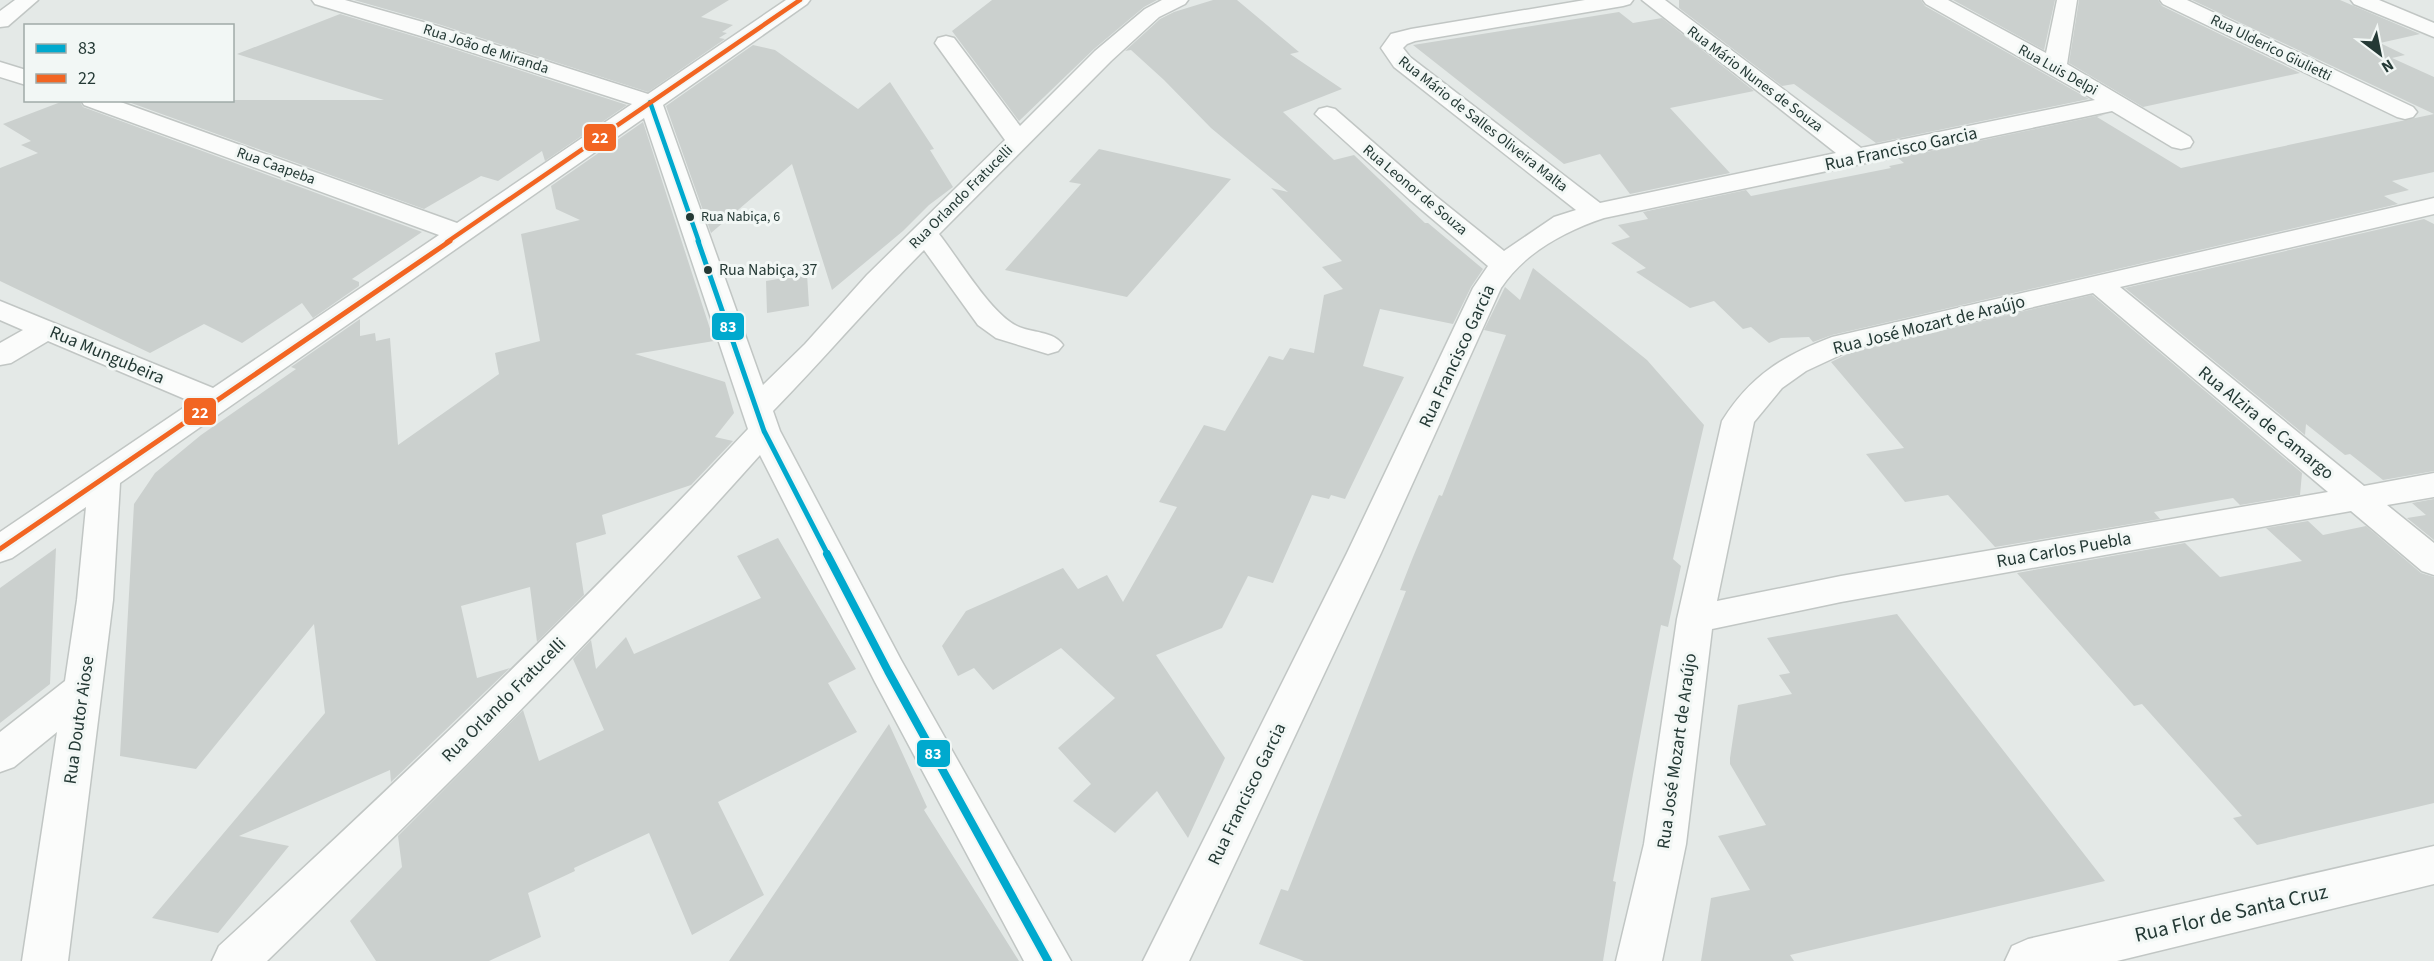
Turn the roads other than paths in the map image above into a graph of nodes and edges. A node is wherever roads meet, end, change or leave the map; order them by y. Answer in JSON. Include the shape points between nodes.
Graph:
{"nodes":[{"id":1,"x":28,"y":0,"type":"edge"},
{"id":2,"x":322,"y":0,"type":"edge"},
{"id":3,"x":800,"y":0,"type":"edge"},
{"id":4,"x":1178,"y":0,"type":"edge"},
{"id":5,"x":1623,"y":0,"type":"edge"},
{"id":6,"x":1652,"y":0,"type":"edge"},
{"id":7,"x":1933,"y":0,"type":"edge"},
{"id":8,"x":2067,"y":0,"type":"edge"},
{"id":9,"x":2170,"y":0,"type":"edge"},
{"id":10,"x":2361,"y":0,"type":"edge"},
{"id":11,"x":0,"y":21,"type":"edge"},
{"id":12,"x":2434,"y":31,"type":"edge"},
{"id":13,"x":946,"y":43,"type":"dead end"},
{"id":14,"x":2055,"y":67,"type":"junction"},
{"id":15,"x":0,"y":69,"type":"edge"},
{"id":16,"x":24,"y":77,"type":"edge"},
{"id":17,"x":98,"y":102,"type":"edge"},
{"id":18,"x":650,"y":102,"type":"junction"},
{"id":19,"x":2117,"y":103,"type":"junction"},
{"id":20,"x":2405,"y":112,"type":"dead end"},
{"id":21,"x":1327,"y":114,"type":"dead end"},
{"id":22,"x":1018,"y":140,"type":"junction"},
{"id":23,"x":2181,"y":142,"type":"dead end"},
{"id":24,"x":1858,"y":158,"type":"junction"},
{"id":25,"x":2434,"y":206,"type":"edge"},
{"id":26,"x":1595,"y":212,"type":"junction"},
{"id":27,"x":460,"y":233,"type":"junction"},
{"id":28,"x":925,"y":233,"type":"junction"},
{"id":29,"x":1503,"y":264,"type":"junction"},
{"id":30,"x":2099,"y":284,"type":"junction"},
{"id":31,"x":2,"y":313,"type":"edge"},
{"id":32,"x":45,"y":330,"type":"junction"},
{"id":33,"x":1048,"y":345,"type":"dead end"},
{"id":34,"x":0,"y":356,"type":"edge"},
{"id":35,"x":214,"y":400,"type":"junction"},
{"id":36,"x":760,"y":420,"type":"junction"},
{"id":37,"x":104,"y":478,"type":"junction"},
{"id":38,"x":2434,"y":485,"type":"edge"},
{"id":39,"x":2359,"y":499,"type":"junction"},
{"id":40,"x":0,"y":549,"type":"edge"},
{"id":41,"x":2434,"y":562,"type":"edge"},
{"id":42,"x":1695,"y":619,"type":"junction"},
{"id":43,"x":83,"y":689,"type":"junction"},
{"id":44,"x":0,"y":755,"type":"edge"},
{"id":45,"x":2434,"y":865,"type":"edge"},
{"id":46,"x":2053,"y":958,"type":"edge"},
{"id":47,"x":45,"y":961,"type":"edge"},
{"id":48,"x":235,"y":961,"type":"edge"},
{"id":49,"x":1048,"y":961,"type":"edge"},
{"id":50,"x":1166,"y":961,"type":"edge"},
{"id":51,"x":1639,"y":961,"type":"edge"}],
"edges":[{"from":1,"to":11,"type":"street"},
{"from":2,"to":18,"type":"street","name":"Rua João de Miranda"},
{"from":3,"to":18,"type":"street"},
{"from":4,"to":22,"type":"street","name":"Rua Orlando Fratucelli","via":[[1136,25]]},
{"from":5,"to":26,"type":"street","name":"Rua Mário de Salles Oliveira Malta","via":[[1411,35],[1399,39],[1392,48],[1402,62]]},
{"from":6,"to":24,"type":"street","name":"Rua Mário Nunes de Souza"},
{"from":7,"to":14,"type":"street","name":"Rua Luis Delpi"},
{"from":8,"to":14,"type":"street"},
{"from":9,"to":20,"type":"street","name":"Rua Ulderico Giulietti"},
{"from":10,"to":12,"type":"street"},
{"from":13,"to":22,"type":"street"},
{"from":14,"to":19,"type":"street","name":"Rua Luis Delpi"},
{"from":15,"to":16,"type":"street"},
{"from":17,"to":27,"type":"street","name":"Rua Caapeba"},
{"from":18,"to":27,"type":"street"},
{"from":18,"to":36,"type":"street"},
{"from":19,"to":23,"type":"street","name":"Rua Luis Delpi"},
{"from":19,"to":24,"type":"street","name":"Rua Francisco Garcia"},
{"from":21,"to":29,"type":"street","name":"Rua Leonor de Souza"},
{"from":22,"to":28,"type":"street","name":"Rua Orlando Fratucelli"},
{"from":24,"to":26,"type":"street","name":"Rua Francisco Garcia"},
{"from":25,"to":30,"type":"street","name":"Rua José Mozart de Araújo"},
{"from":26,"to":29,"type":"street","name":"Rua Francisco Garcia","via":[[1563,223]]},
{"from":27,"to":35,"type":"street"},
{"from":28,"to":33,"type":"street","via":[[988,319],[1006,332]]},
{"from":28,"to":36,"type":"street","name":"Rua Orlando Fratucelli","via":[[815,351]]},
{"from":29,"to":50,"type":"street","name":"Rua Francisco Garcia","via":[[1487,288],[1364,553]]},
{"from":30,"to":39,"type":"street","name":"Rua Alzira de Camargo"},
{"from":30,"to":42,"type":"street","name":"Rua José Mozart de Araújo","via":[[1842,343],[1779,373],[1755,395],[1738,421]]},
{"from":31,"to":32,"type":"street","name":"Rua Mungubeira"},
{"from":32,"to":34,"type":"street"},
{"from":32,"to":35,"type":"street","name":"Rua Mungubeira"},
{"from":35,"to":37,"type":"street"},
{"from":36,"to":48,"type":"street","name":"Rua Orlando Fratucelli","via":[[646,560],[363,841]]},
{"from":36,"to":49,"type":"street","via":[[888,671]]},
{"from":37,"to":40,"type":"street"},
{"from":37,"to":43,"type":"street","name":"Rua Doutor Aiose","via":[[102,540]]},
{"from":38,"to":39,"type":"street","name":"Rua Carlos Puebla"},
{"from":39,"to":41,"type":"street","name":"Rua Alzira de Camargo"},
{"from":39,"to":42,"type":"street","name":"Rua Carlos Puebla","via":[[1852,587]]},
{"from":42,"to":51,"type":"street","name":"Rua José Mozart de Araújo","via":[[1665,844]]},
{"from":43,"to":44,"type":"street"},
{"from":43,"to":47,"type":"street","name":"Rua Doutor Aiose"},
{"from":45,"to":46,"type":"street","name":"Rua Flor de Santa Cruz"}]}
